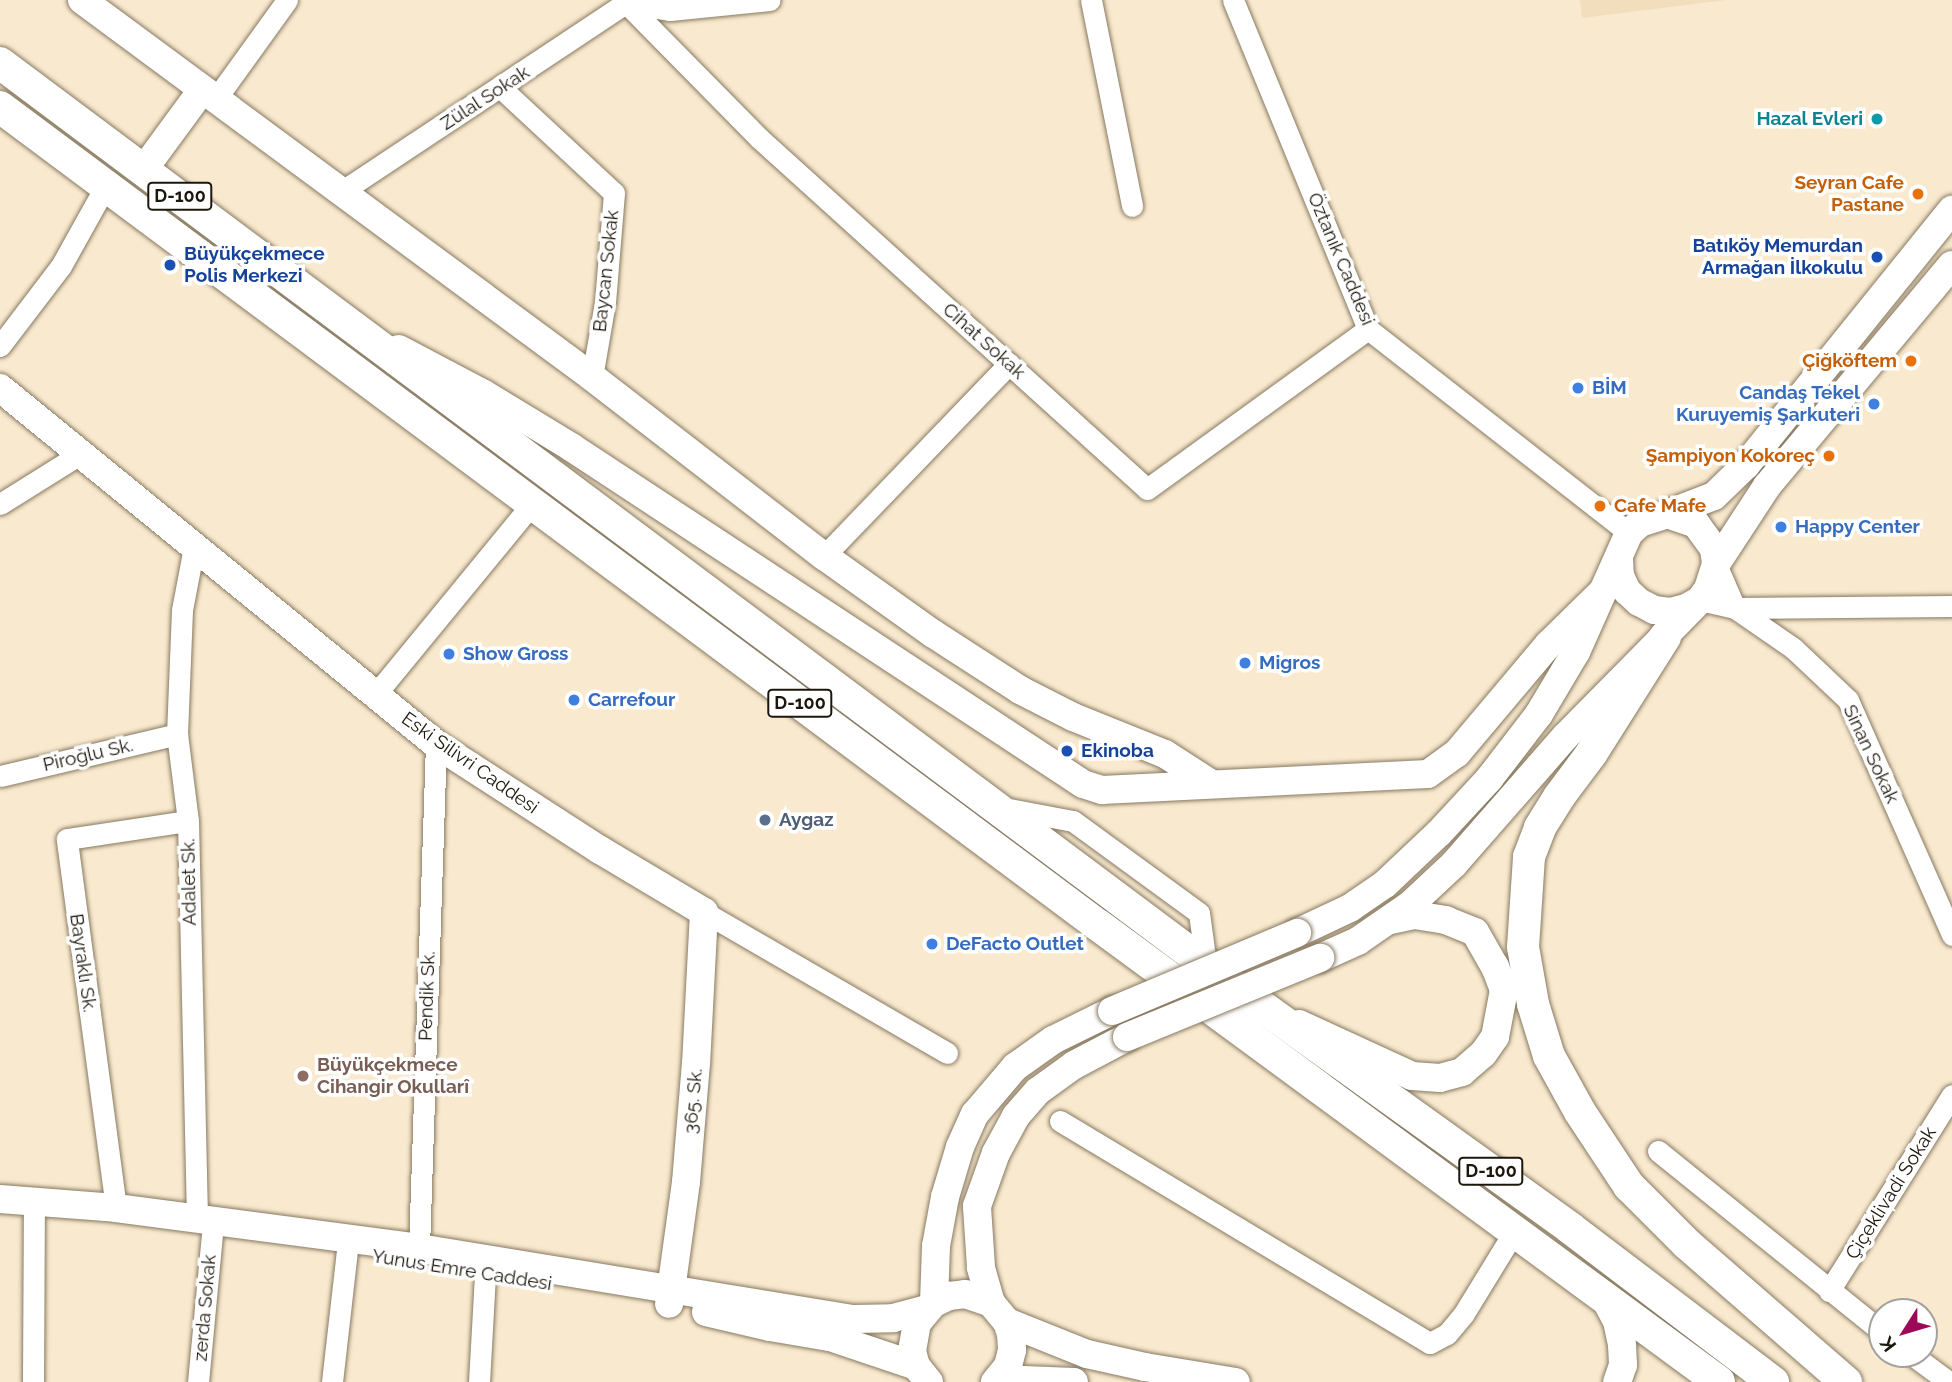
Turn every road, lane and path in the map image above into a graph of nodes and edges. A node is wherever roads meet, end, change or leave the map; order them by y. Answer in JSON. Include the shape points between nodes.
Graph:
{"nodes":[{"id":1,"x":82,"y":0,"type":"edge"},
{"id":2,"x":287,"y":0,"type":"edge"},
{"id":3,"x":769,"y":0,"type":"edge"},
{"id":4,"x":1091,"y":0,"type":"edge"},
{"id":5,"x":1233,"y":0,"type":"edge"},
{"id":6,"x":626,"y":1,"type":"edge"},
{"id":7,"x":0,"y":63,"type":"edge"},
{"id":8,"x":501,"y":88,"type":"junction"},
{"id":9,"x":208,"y":95,"type":"junction"},
{"id":10,"x":0,"y":107,"type":"edge"},
{"id":11,"x":144,"y":169,"type":"junction"},
{"id":12,"x":106,"y":185,"type":"junction"},
{"id":13,"x":341,"y":192,"type":"junction"},
{"id":14,"x":1132,"y":206,"type":"dead end"},
{"id":15,"x":1952,"y":210,"type":"edge"},
{"id":16,"x":1952,"y":265,"type":"edge"},
{"id":17,"x":1952,"y":284,"type":"edge"},
{"id":18,"x":1922,"y":299,"type":"junction"},
{"id":19,"x":360,"y":329,"type":"junction"},
{"id":20,"x":1368,"y":329,"type":"junction"},
{"id":21,"x":0,"y":346,"type":"edge"},
{"id":22,"x":1009,"y":364,"type":"junction"},
{"id":23,"x":592,"y":377,"type":"junction"},
{"id":24,"x":0,"y":388,"type":"edge"},
{"id":25,"x":80,"y":454,"type":"junction"},
{"id":26,"x":0,"y":504,"type":"edge"},
{"id":27,"x":532,"y":504,"type":"junction"},
{"id":28,"x":1667,"y":514,"type":"junction"},
{"id":29,"x":1629,"y":533,"type":"junction"},
{"id":30,"x":194,"y":547,"type":"junction"},
{"id":31,"x":824,"y":556,"type":"junction"},
{"id":32,"x":1619,"y":559,"type":"junction"},
{"id":33,"x":1716,"y":564,"type":"junction"},
{"id":34,"x":1608,"y":586,"type":"junction"},
{"id":35,"x":1700,"y":600,"type":"junction"},
{"id":36,"x":1952,"y":606,"type":"edge"},
{"id":37,"x":1735,"y":608,"type":"junction"},
{"id":38,"x":1665,"y":637,"type":"junction"},
{"id":39,"x":375,"y":695,"type":"junction"},
{"id":40,"x":177,"y":734,"type":"junction"},
{"id":41,"x":436,"y":744,"type":"junction"},
{"id":42,"x":0,"y":776,"type":"edge"},
{"id":43,"x":1210,"y":783,"type":"junction"},
{"id":44,"x":188,"y":821,"type":"junction"},
{"id":45,"x":704,"y":912,"type":"junction"},
{"id":46,"x":1388,"y":921,"type":"junction"},
{"id":47,"x":1952,"y":935,"type":"edge"},
{"id":48,"x":1267,"y":1010,"type":"junction"},
{"id":49,"x":947,"y":1053,"type":"dead end"},
{"id":50,"x":1952,"y":1095,"type":"edge"},
{"id":51,"x":1060,"y":1121,"type":"dead end"},
{"id":52,"x":1658,"y":1151,"type":"dead end"},
{"id":53,"x":0,"y":1199,"type":"edge"},
{"id":54,"x":116,"y":1208,"type":"junction"},
{"id":55,"x":0,"y":1214,"type":"edge"},
{"id":56,"x":34,"y":1214,"type":"junction"},
{"id":57,"x":205,"y":1226,"type":"junction"},
{"id":58,"x":1515,"y":1230,"type":"junction"},
{"id":59,"x":418,"y":1248,"type":"junction"},
{"id":60,"x":347,"y":1251,"type":"junction"},
{"id":61,"x":485,"y":1275,"type":"junction"},
{"id":62,"x":1829,"y":1291,"type":"junction"},
{"id":63,"x":1603,"y":1295,"type":"junction"},
{"id":64,"x":670,"y":1296,"type":"junction"},
{"id":65,"x":930,"y":1306,"type":"junction"},
{"id":66,"x":999,"y":1313,"type":"junction"},
{"id":67,"x":1868,"y":1321,"type":"edge"},
{"id":68,"x":1930,"y":1368,"type":"edge"},
{"id":69,"x":922,"y":1376,"type":"edge"},
{"id":70,"x":997,"y":1381,"type":"edge"},
{"id":71,"x":33,"y":1382,"type":"edge"},
{"id":72,"x":198,"y":1382,"type":"edge"},
{"id":73,"x":332,"y":1382,"type":"edge"},
{"id":74,"x":479,"y":1382,"type":"edge"},
{"id":75,"x":1074,"y":1382,"type":"edge"},
{"id":76,"x":1236,"y":1382,"type":"edge"},
{"id":77,"x":1617,"y":1382,"type":"edge"},
{"id":78,"x":1720,"y":1382,"type":"edge"},
{"id":79,"x":1773,"y":1382,"type":"edge"},
{"id":80,"x":1846,"y":1382,"type":"edge"},
{"id":81,"x":1949,"y":1382,"type":"edge"}],
"edges":[{"from":1,"to":9,"type":"main road"},
{"from":2,"to":9,"type":"street"},
{"from":3,"to":6,"type":"street","via":[[670,10]]},
{"from":4,"to":14,"type":"street"},
{"from":5,"to":20,"type":"street","name":"Öztanık Caddesi"},
{"from":6,"to":8,"type":"street","name":"Zülal Sokak"},
{"from":6,"to":22,"type":"street","name":"Cihat Sokak","via":[[729,110]]},
{"from":7,"to":11,"type":"highway","number":"D-100"},
{"from":8,"to":13,"type":"street","name":"Zülal Sokak"},
{"from":8,"to":23,"type":"street","name":"Baycan Sokak","via":[[614,193],[605,302]]},
{"from":9,"to":11,"type":"main road"},
{"from":9,"to":13,"type":"main road"},
{"from":10,"to":12,"type":"highway","number":"D-100"},
{"from":11,"to":19,"type":"highway","number":"D-100"},
{"from":12,"to":21,"type":"street","via":[[61,266]]},
{"from":12,"to":27,"type":"highway","number":"D-100"},
{"from":13,"to":23,"type":"main road"},
{"from":15,"to":28,"type":"main road","via":[[1746,465],[1714,496]]},
{"from":16,"to":18,"type":"main road"},
{"from":17,"to":18,"type":"street"},
{"from":18,"to":33,"type":"main road","via":[[1767,486]]},
{"from":19,"to":43,"type":"main road","via":[[484,394],[571,447],[1083,784],[1102,790]]},
{"from":19,"to":48,"type":"highway","number":"D-100"},
{"from":20,"to":22,"type":"street","name":"Cihat Sokak","via":[[1147,489]]},
{"from":20,"to":29,"type":"street","name":"Öztanık Caddesi"},
{"from":22,"to":31,"type":"street"},
{"from":23,"to":31,"type":"main road"},
{"from":24,"to":25,"type":"main road","name":"Eski Silivri Caddesi"},
{"from":25,"to":26,"type":"street"},
{"from":25,"to":30,"type":"main road","name":"Eski Silivri Caddesi"},
{"from":27,"to":39,"type":"street"},
{"from":27,"to":58,"type":"highway","number":"D-100"},
{"from":28,"to":29,"type":"main road","via":[[1646,520]]},
{"from":28,"to":33,"type":"main road","via":[[1696,524],[1710,542]]},
{"from":29,"to":32,"type":"main road"},
{"from":30,"to":39,"type":"main road","name":"Eski Silivri Caddesi"},
{"from":30,"to":40,"type":"street","name":"Adalet Sk.","via":[[182,610]]},
{"from":31,"to":43,"type":"main road","via":[[1020,690],[1165,754]]},
{"from":32,"to":34,"type":"main road"},
{"from":32,"to":35,"type":"main road","via":[[1620,576],[1639,603],[1670,612]]},
{"from":33,"to":35,"type":"main road"},
{"from":33,"to":37,"type":"street"},
{"from":34,"to":43,"type":"main road","via":[[1548,645],[1457,753],[1428,774]]},
{"from":34,"to":65,"type":"main road","bridge":true,"via":[[1539,714],[1489,779],[1385,884],[1350,908],[1297,933],[1053,1040],[1015,1067],[975,1114],[960,1147],[945,1197]]},
{"from":35,"to":37,"type":"street","name":"Sinan Sokak"},
{"from":35,"to":38,"type":"main road"},
{"from":36,"to":37,"type":"street"},
{"from":37,"to":47,"type":"street","name":"Sinan Sokak","via":[[1793,648],[1848,700]]},
{"from":38,"to":46,"type":"main road","via":[[1565,737],[1454,864]]},
{"from":38,"to":80,"type":"highway","via":[[1559,797],[1529,857],[1523,947],[1533,1004],[1549,1056],[1629,1186],[1687,1244]]},
{"from":39,"to":41,"type":"main road","name":"Eski Silivri Caddesi"},
{"from":40,"to":42,"type":"street","name":"Piroğlu Sk."},
{"from":40,"to":44,"type":"street","name":"Adalet Sk."},
{"from":41,"to":45,"type":"main road","name":"Eski Silivri Caddesi"},
{"from":41,"to":59,"type":"street","name":"Pendik Sk."},
{"from":44,"to":54,"type":"street","name":"Bayraklı Sk.","via":[[66,839]]},
{"from":44,"to":57,"type":"street","name":"Adalet Sk."},
{"from":45,"to":49,"type":"street","name":"Eski Silivri Caddesi"},
{"from":45,"to":64,"type":"main road","name":"365. Sk.","via":[[693,1103]]},
{"from":46,"to":48,"type":"main road","via":[[1414,915],[1446,920],[1475,932],[1495,967],[1504,990],[1495,1037],[1462,1072],[1440,1078],[1412,1076]]},
{"from":46,"to":66,"type":"main road","bridge":true,"via":[[1320,958],[1128,1037],[1074,1065],[1038,1091],[1016,1116],[996,1153],[977,1206],[981,1267]]},
{"from":48,"to":79,"type":"highway","number":"D-100","via":[[1559,1220]]},
{"from":50,"to":62,"type":"street","name":"Çiçeklivadi Sokak"},
{"from":51,"to":58,"type":"street","via":[[1430,1343],[1447,1334],[1463,1315]]},
{"from":52,"to":62,"type":"street"},
{"from":53,"to":54,"type":"main road"},
{"from":54,"to":57,"type":"main road"},
{"from":55,"to":56,"type":"main road","name":"Yunus Emre Caddesi"},
{"from":56,"to":57,"type":"main road","name":"Yunus Emre Caddesi"},
{"from":56,"to":71,"type":"street"},
{"from":57,"to":59,"type":"main road"},
{"from":57,"to":60,"type":"main road","name":"Yunus Emre Caddesi"},
{"from":57,"to":72,"type":"street","name":"zerda Sokak"},
{"from":58,"to":63,"type":"highway","number":"D-100"},
{"from":59,"to":64,"type":"main road"},
{"from":60,"to":61,"type":"main road","name":"Yunus Emre Caddesi"},
{"from":60,"to":73,"type":"street"},
{"from":61,"to":64,"type":"main road","name":"Yunus Emre Caddesi"},
{"from":61,"to":74,"type":"street"},
{"from":62,"to":67,"type":"street"},
{"from":63,"to":77,"type":"main road","via":[[1617,1321],[1622,1345],[1623,1364]]},
{"from":63,"to":78,"type":"highway","number":"D-100"},
{"from":64,"to":65,"type":"main road","via":[[854,1320],[893,1318]]},
{"from":64,"to":69,"type":"main road","name":"Yunus Emre Caddesi","via":[[770,1328],[830,1337]]},
{"from":65,"to":66,"type":"main road","via":[[965,1294]]},
{"from":65,"to":69,"type":"main road","via":[[912,1337]]},
{"from":66,"to":70,"type":"main road","via":[[1012,1350]]},
{"from":66,"to":76,"type":"main road","via":[[1087,1353]]},
{"from":68,"to":81,"type":"street"},
{"from":70,"to":75,"type":"main road"}]}
